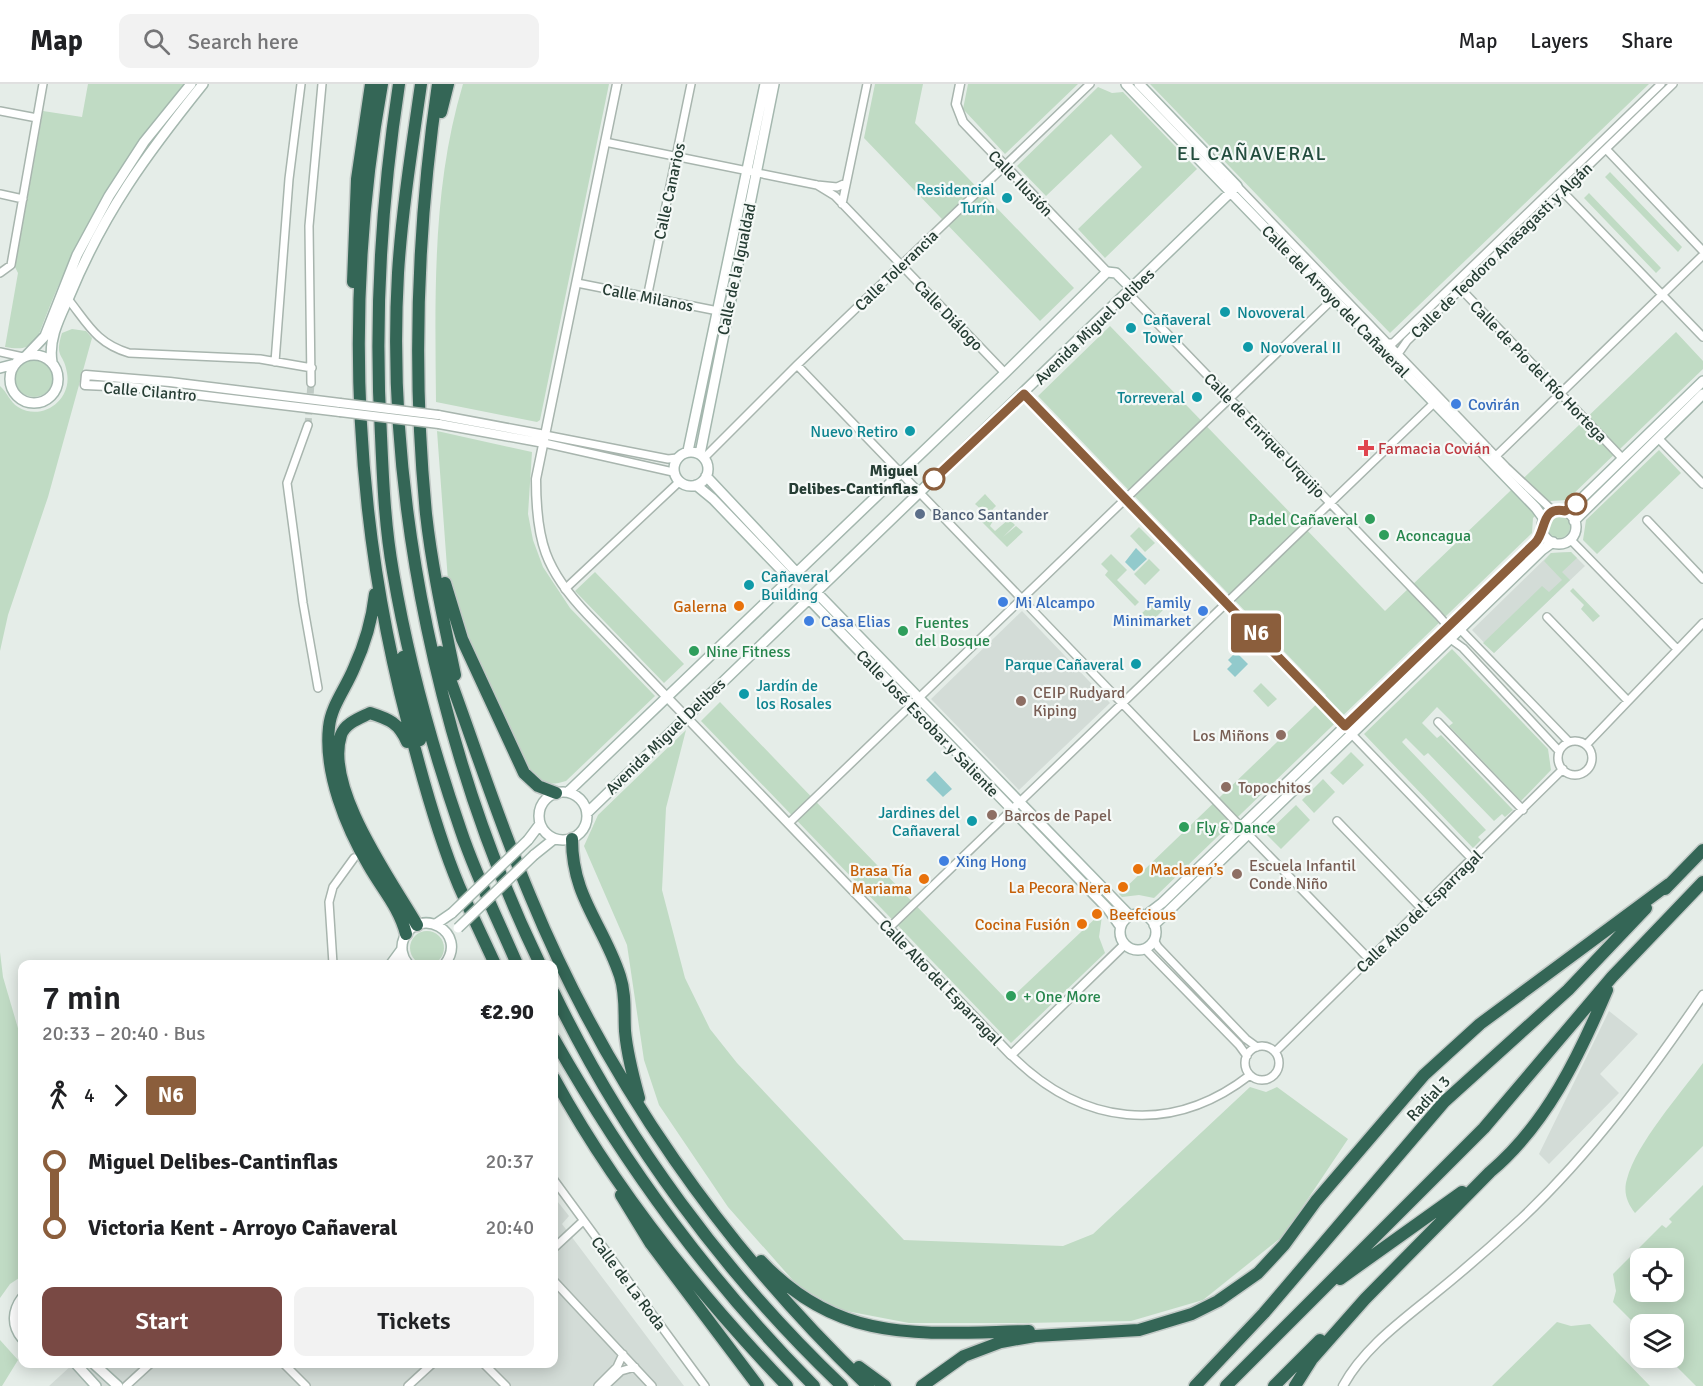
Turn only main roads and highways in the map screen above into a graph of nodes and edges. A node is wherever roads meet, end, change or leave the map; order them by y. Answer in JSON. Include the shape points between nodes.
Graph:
{"nodes":[{"id":1,"x":191,"y":84,"type":"edge"},
{"id":2,"x":202,"y":84,"type":"edge"},
{"id":3,"x":371,"y":84,"type":"edge"},
{"id":4,"x":382,"y":84,"type":"edge"},
{"id":5,"x":399,"y":84,"type":"edge"},
{"id":6,"x":421,"y":84,"type":"edge"},
{"id":7,"x":438,"y":84,"type":"edge"},
{"id":8,"x":448,"y":84,"type":"edge"},
{"id":9,"x":765,"y":84,"type":"edge"},
{"id":10,"x":774,"y":84,"type":"edge"},
{"id":11,"x":1126,"y":84,"type":"edge"},
{"id":12,"x":1139,"y":84,"type":"edge"},
{"id":13,"x":752,"y":172,"type":"junction"},
{"id":14,"x":1234,"y":189,"type":"junction"},
{"id":15,"x":422,"y":212,"type":"junction"},
{"id":16,"x":1107,"y":272,"type":"joint"},
{"id":17,"x":1128,"y":293,"type":"junction"},
{"id":18,"x":359,"y":346,"type":"junction"},
{"id":19,"x":22,"y":359,"type":"junction"},
{"id":20,"x":52,"y":362,"type":"junction"},
{"id":21,"x":0,"y":368,"type":"edge"},
{"id":22,"x":0,"y":377,"type":"edge"},
{"id":23,"x":1703,"y":381,"type":"edge"},
{"id":24,"x":11,"y":386,"type":"junction"},
{"id":25,"x":1703,"y":394,"type":"edge"},
{"id":26,"x":688,"y":451,"type":"junction"},
{"id":27,"x":702,"y":456,"type":"junction"},
{"id":28,"x":706,"y":476,"type":"junction"},
{"id":29,"x":696,"y":485,"type":"junction"},
{"id":30,"x":1565,"y":511,"type":"junction"},
{"id":31,"x":427,"y":516,"type":"junction"},
{"id":32,"x":1544,"y":519,"type":"junction"},
{"id":33,"x":1574,"y":521,"type":"junction"},
{"id":34,"x":1543,"y":533,"type":"junction"},
{"id":35,"x":1553,"y":542,"type":"junction"},
{"id":36,"x":393,"y":573,"type":"junction"},
{"id":37,"x":793,"y":576,"type":"junction"},
{"id":38,"x":377,"y":584,"type":"junction"},
{"id":39,"x":812,"y":595,"type":"junction"},
{"id":40,"x":430,"y":634,"type":"junction"},
{"id":41,"x":1448,"y":634,"type":"junction"},
{"id":42,"x":915,"y":702,"type":"junction"},
{"id":43,"x":472,"y":740,"type":"junction"},
{"id":44,"x":562,"y":793,"type":"junction"},
{"id":45,"x":432,"y":809,"type":"junction"},
{"id":46,"x":587,"y":813,"type":"junction"},
{"id":47,"x":540,"y":824,"type":"junction"},
{"id":48,"x":1244,"y":830,"type":"junction"},
{"id":49,"x":554,"y":839,"type":"junction"},
{"id":50,"x":572,"y":839,"type":"junction"},
{"id":51,"x":1703,"y":850,"type":"edge"},
{"id":52,"x":1703,"y":882,"type":"edge"},
{"id":53,"x":1669,"y":884,"type":"junction"},
{"id":54,"x":1130,"y":916,"type":"junction"},
{"id":55,"x":1145,"y":916,"type":"junction"},
{"id":56,"x":436,"y":924,"type":"junction"},
{"id":57,"x":417,"y":925,"type":"junction"},
{"id":58,"x":1154,"y":925,"type":"junction"},
{"id":59,"x":1120,"y":926,"type":"junction"},
{"id":60,"x":406,"y":934,"type":"junction"},
{"id":61,"x":483,"y":938,"type":"junction"},
{"id":62,"x":451,"y":941,"type":"junction"},
{"id":63,"x":402,"y":949,"type":"junction"},
{"id":64,"x":394,"y":960,"type":"edge"},
{"id":65,"x":406,"y":960,"type":"edge"},
{"id":66,"x":448,"y":960,"type":"edge"},
{"id":67,"x":493,"y":960,"type":"edge"},
{"id":68,"x":515,"y":960,"type":"edge"},
{"id":69,"x":538,"y":960,"type":"edge"},
{"id":70,"x":1612,"y":977,"type":"junction"},
{"id":71,"x":558,"y":1000,"type":"edge"},
{"id":72,"x":558,"y":1046,"type":"edge"},
{"id":73,"x":558,"y":1085,"type":"edge"},
{"id":74,"x":643,"y":1111,"type":"junction"},
{"id":75,"x":585,"y":1131,"type":"junction"},
{"id":76,"x":1490,"y":1172,"type":"junction"},
{"id":77,"x":697,"y":1191,"type":"junction"},
{"id":78,"x":1365,"y":1299,"type":"junction"},
{"id":79,"x":1310,"y":1301,"type":"junction"},
{"id":80,"x":789,"y":1303,"type":"junction"},
{"id":81,"x":18,"y":1307,"type":"edge"},
{"id":82,"x":18,"y":1331,"type":"edge"},
{"id":83,"x":718,"y":1333,"type":"junction"},
{"id":84,"x":1117,"y":1333,"type":"junction"},
{"id":85,"x":80,"y":1368,"type":"edge"},
{"id":86,"x":98,"y":1368,"type":"edge"},
{"id":87,"x":96,"y":1386,"type":"edge"},
{"id":88,"x":118,"y":1386,"type":"edge"},
{"id":89,"x":753,"y":1386,"type":"edge"},
{"id":90,"x":758,"y":1386,"type":"edge"},
{"id":91,"x":787,"y":1386,"type":"edge"},
{"id":92,"x":814,"y":1386,"type":"edge"},
{"id":93,"x":842,"y":1386,"type":"edge"},
{"id":94,"x":868,"y":1386,"type":"edge"},
{"id":95,"x":885,"y":1386,"type":"edge"},
{"id":96,"x":922,"y":1386,"type":"edge"},
{"id":97,"x":1195,"y":1386,"type":"edge"},
{"id":98,"x":1226,"y":1386,"type":"edge"},
{"id":99,"x":1274,"y":1386,"type":"edge"},
{"id":100,"x":1295,"y":1386,"type":"edge"}],
"edges":[{"from":1,"to":19,"type":"main road","via":[[144,142],[109,196],[77,255],[45,336]]},
{"from":2,"to":20,"type":"main road","via":[[132,175],[95,239],[53,338]]},
{"from":3,"to":18,"type":"highway","via":[[353,239]]},
{"from":4,"to":18,"type":"highway","via":[[363,236]]},
{"from":5,"to":36,"type":"highway","via":[[387,164],[377,346],[383,480]]},
{"from":6,"to":40,"type":"highway","via":[[398,274],[398,354],[407,496]]},
{"from":7,"to":15,"type":"highway"},
{"from":8,"to":15,"type":"highway"},
{"from":9,"to":13,"type":"main road","name":"Calle de la Igualdad"},
{"from":10,"to":13,"type":"main road","name":"Calle de la Igualdad"},
{"from":11,"to":14,"type":"main road","name":"Calle del Arroyo del Cañaveral"},
{"from":12,"to":14,"type":"main road"},
{"from":13,"to":26,"type":"main road","name":"Calle de la Igualdad"},
{"from":13,"to":27,"type":"main road","name":"Calle de la Igualdad"},
{"from":14,"to":17,"type":"main road","name":"Avenida Miguel Delibes"},
{"from":14,"to":32,"type":"main road","name":"Calle del Arroyo del Cañaveral","via":[[1333,299]]},
{"from":15,"to":31,"type":"highway","via":[[418,381]]},
{"from":16,"to":17,"type":"main road","name":"Calle de Enrique Urquijo","via":[[1116,273],[1128,285]]},
{"from":16,"to":37,"type":"main road","name":"Avenida Miguel Delibes"},
{"from":17,"to":39,"type":"main road","name":"Avenida Miguel Delibes"},
{"from":18,"to":38,"type":"highway","via":[[365,488]]},
{"from":19,"to":20,"type":"main road","via":[[43,356]]},
{"from":19,"to":21,"type":"main road"},
{"from":19,"to":24,"type":"main road","via":[[11,374]]},
{"from":20,"to":24,"type":"main road","via":[[58,382],[47,400],[26,401]]},
{"from":22,"to":24,"type":"main road"},
{"from":23,"to":30,"type":"main road"},
{"from":25,"to":33,"type":"main road"},
{"from":26,"to":27,"type":"main road"},
{"from":26,"to":29,"type":"main road","via":[[677,458],[674,472],[679,482]]},
{"from":27,"to":28,"type":"main road","via":[[708,467]]},
{"from":28,"to":29,"type":"main road"},
{"from":28,"to":37,"type":"main road"},
{"from":29,"to":37,"type":"main road"},
{"from":30,"to":32,"type":"main road","via":[[1553,511]]},
{"from":30,"to":33,"type":"main road"},
{"from":31,"to":43,"type":"highway","via":[[444,624]]},
{"from":31,"to":44,"type":"highway","via":[[450,607],[524,774],[538,786]]},
{"from":32,"to":34,"type":"main road"},
{"from":33,"to":35,"type":"main road","via":[[1570,539]]},
{"from":34,"to":35,"type":"main road"},
{"from":34,"to":41,"type":"main road"},
{"from":35,"to":41,"type":"main road"},
{"from":36,"to":61,"type":"highway","via":[[418,735],[442,821]]},
{"from":36,"to":68,"type":"highway","via":[[431,738],[461,833]]},
{"from":37,"to":44,"type":"main road","name":"Avenida Miguel Delibes","via":[[668,698]]},
{"from":38,"to":45,"type":"highway","via":[[403,708]]},
{"from":38,"to":60,"type":"highway","via":[[371,624],[333,709],[329,755],[347,823],[396,906]]},
{"from":39,"to":42,"type":"main road","name":"Calle José Escobar y Saliente"},
{"from":39,"to":46,"type":"main road","name":"Avenida Miguel Delibes"},
{"from":40,"to":43,"type":"highway","via":[[439,648]]},
{"from":40,"to":69,"type":"highway","via":[[449,721],[490,848]]},
{"from":41,"to":48,"type":"main road"},
{"from":42,"to":54,"type":"main road","name":"Calle José Escobar y Saliente"},
{"from":42,"to":59,"type":"main road","name":"Calle José Escobar y Saliente"},
{"from":43,"to":74,"type":"highway","via":[[503,828],[557,956],[585,1014]]},
{"from":44,"to":46,"type":"main road","via":[[581,800]]},
{"from":44,"to":47,"type":"main road","via":[[541,805]]},
{"from":45,"to":57,"type":"highway","via":[[425,801],[401,729],[391,720],[370,713],[353,721],[342,733],[342,776],[355,817],[373,854]]},
{"from":45,"to":61,"type":"highway"},
{"from":46,"to":50,"type":"main road","via":[[585,825]]},
{"from":47,"to":49,"type":"main road"},
{"from":47,"to":56,"type":"main road","bridge":true,"via":[[452,914]]},
{"from":48,"to":55,"type":"main road"},
{"from":48,"to":58,"type":"main road"},
{"from":49,"to":50,"type":"main road"},
{"from":49,"to":62,"type":"main road","bridge":true,"via":[[458,928]]},
{"from":50,"to":74,"type":"highway","via":[[572,865],[581,894],[607,941],[621,978],[629,1054]]},
{"from":51,"to":53,"type":"highway","name":"Radial 3"},
{"from":52,"to":70,"type":"highway"},
{"from":53,"to":84,"type":"highway","via":[[1480,1024],[1424,1074],[1258,1273],[1218,1302],[1192,1314]]},
{"from":53,"to":97,"type":"highway","name":"Radial 3","via":[[1568,990],[1444,1102],[1264,1313]]},
{"from":54,"to":55,"type":"main road"},
{"from":54,"to":59,"type":"main road"},
{"from":55,"to":58,"type":"main road"},
{"from":56,"to":57,"type":"main road"},
{"from":56,"to":62,"type":"main road"},
{"from":57,"to":60,"type":"main road"},
{"from":58,"to":59,"type":"main road","via":[[1154,940],[1144,949],[1134,950],[1124,945]]},
{"from":60,"to":63,"type":"main road"},
{"from":61,"to":67,"type":"highway"},
{"from":62,"to":66,"type":"main road"},
{"from":63,"to":64,"type":"main road"},
{"from":63,"to":65,"type":"main road"},
{"from":70,"to":76,"type":"highway","via":[[1592,1025],[1544,1115],[1511,1155]]},
{"from":70,"to":79,"type":"highway","via":[[1484,1128]]},
{"from":71,"to":93,"type":"highway","via":[[604,1086],[683,1204],[773,1314]]},
{"from":72,"to":92,"type":"highway","via":[[670,1222],[760,1331]]},
{"from":73,"to":75,"type":"highway"},
{"from":74,"to":77,"type":"highway"},
{"from":75,"to":83,"type":"highway","via":[[651,1244]]},
{"from":75,"to":91,"type":"highway","via":[[658,1234]]},
{"from":76,"to":78,"type":"highway"},
{"from":76,"to":79,"type":"highway"},
{"from":77,"to":80,"type":"highway"},
{"from":77,"to":84,"type":"highway","via":[[769,1269],[798,1294],[825,1311],[858,1324],[920,1334],[1081,1330]]},
{"from":78,"to":99,"type":"highway"},
{"from":78,"to":100,"type":"highway","via":[[1312,1359]]},
{"from":79,"to":98,"type":"highway"},
{"from":80,"to":94,"type":"highway"},
{"from":80,"to":95,"type":"highway","via":[[848,1359]]},
{"from":81,"to":82,"type":"main road","via":[[14,1316]]},
{"from":83,"to":89,"type":"highway"},
{"from":83,"to":90,"type":"highway"},
{"from":84,"to":96,"type":"highway","via":[[1035,1336],[1001,1342],[964,1356]]},
{"from":85,"to":87,"type":"main road"},
{"from":86,"to":88,"type":"main road"}]}
